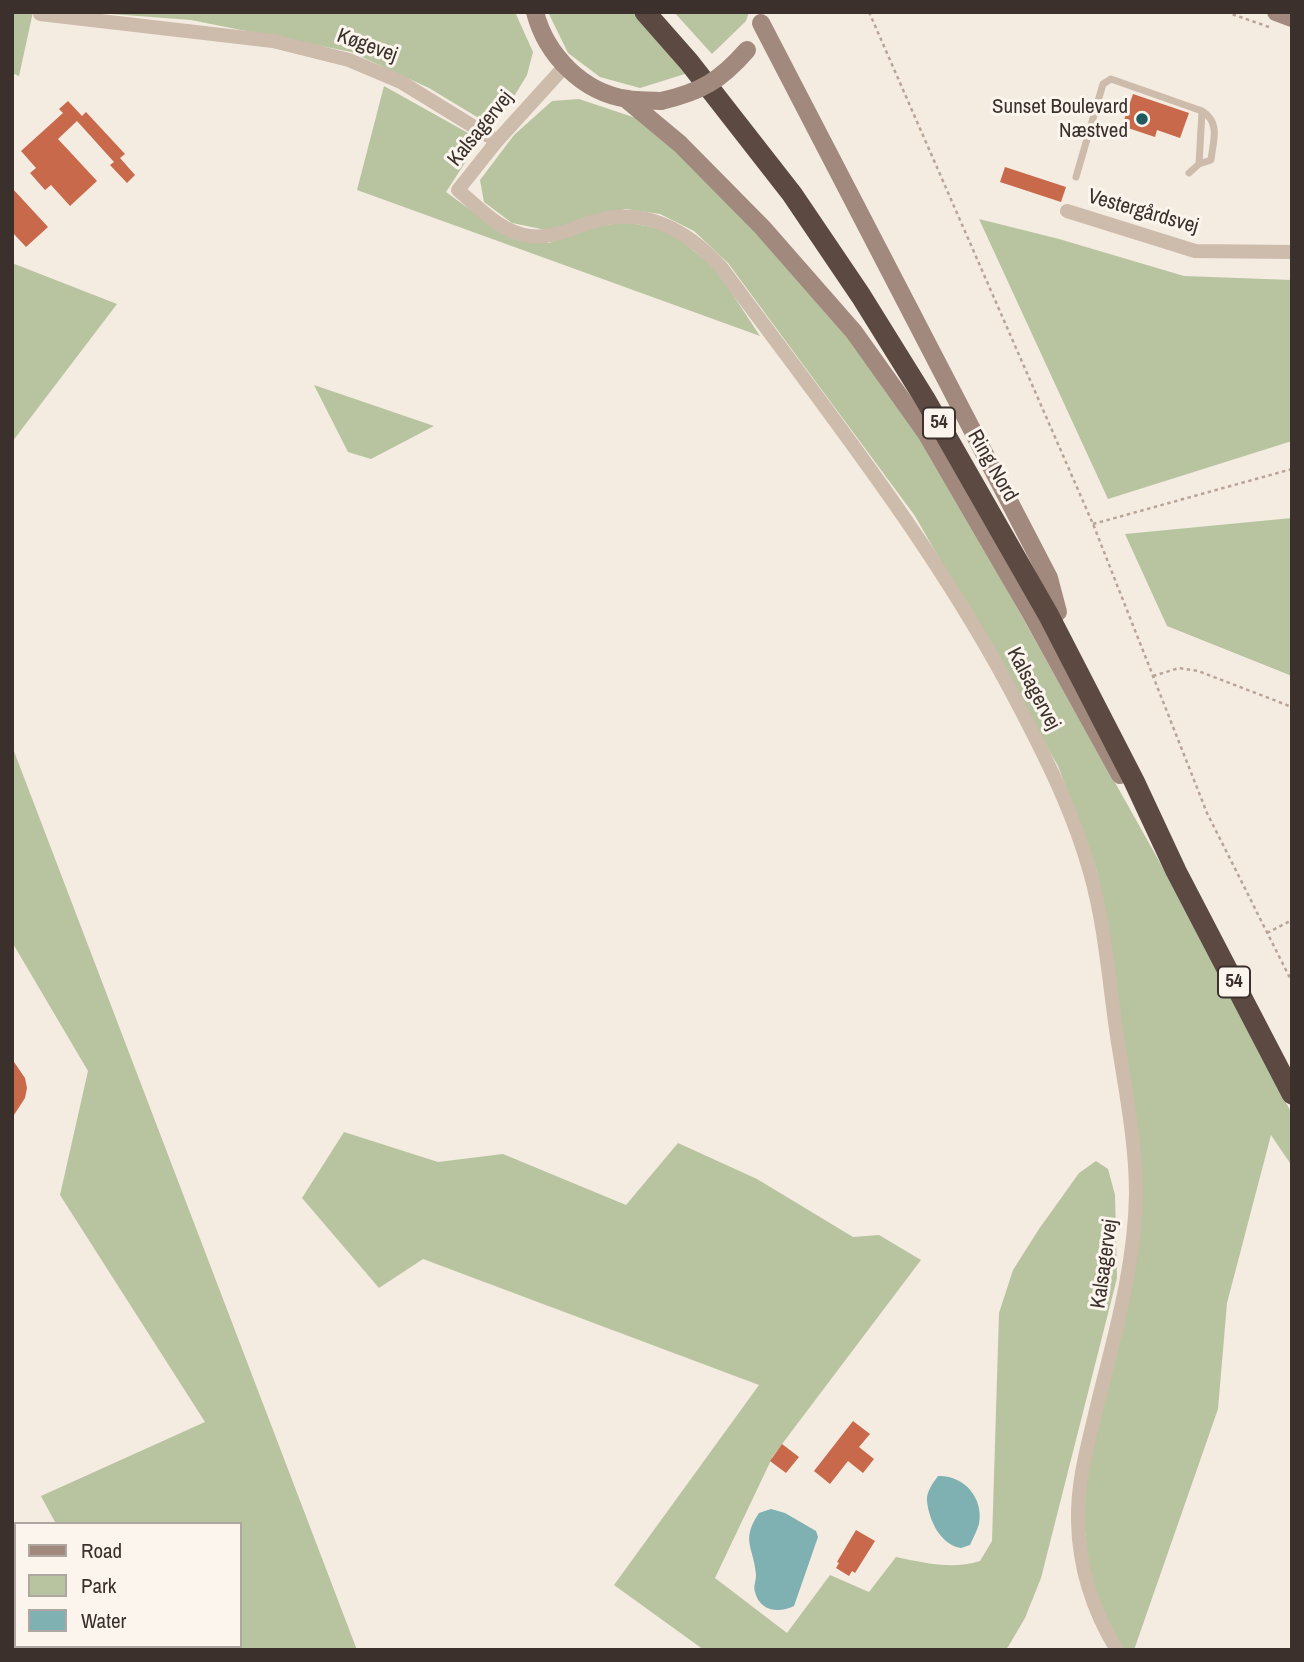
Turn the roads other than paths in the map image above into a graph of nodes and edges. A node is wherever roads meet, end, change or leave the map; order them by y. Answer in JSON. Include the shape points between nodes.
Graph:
{"nodes":[{"id":1,"x":535,"y":12,"type":"edge"},
{"id":2,"x":645,"y":12,"type":"edge"},
{"id":3,"x":658,"y":12,"type":"edge"},
{"id":4,"x":40,"y":14,"type":"dead end"},
{"id":5,"x":762,"y":18,"type":"edge"},
{"id":6,"x":1292,"y":18,"type":"edge"},
{"id":7,"x":1273,"y":20,"type":"edge"},
{"id":8,"x":565,"y":66,"type":"junction"},
{"id":9,"x":626,"y":99,"type":"junction"},
{"id":10,"x":1202,"y":111,"type":"junction"},
{"id":11,"x":497,"y":141,"type":"junction"},
{"id":12,"x":1199,"y":164,"type":"junction"},
{"id":13,"x":1189,"y":173,"type":"dead end"},
{"id":14,"x":1076,"y":177,"type":"dead end"},
{"id":15,"x":1067,"y":211,"type":"dead end"},
{"id":16,"x":1292,"y":252,"type":"edge"},
{"id":17,"x":1058,"y":612,"type":"junction"},
{"id":18,"x":1176,"y":871,"type":"junction"},
{"id":19,"x":1292,"y":1064,"type":"edge"},
{"id":20,"x":1292,"y":1094,"type":"edge"},
{"id":21,"x":1117,"y":1650,"type":"edge"}],
"edges":[{"from":1,"to":8,"type":"main road","via":[[549,46]]},
{"from":2,"to":18,"type":"highway","name":"Ring Nord","number":"54","via":[[792,194],[862,296],[1049,616]]},
{"from":3,"to":17,"type":"highway","number":"54","via":[[802,188],[871,290],[935,393]]},
{"from":4,"to":11,"type":"street","name":"Køgevej","via":[[273,41],[349,60],[401,82]]},
{"from":5,"to":9,"type":"main road","bridge":true,"via":[[747,50],[710,85],[661,101]]},
{"from":5,"to":17,"type":"main road","via":[[1049,578]]},
{"from":6,"to":7,"type":"main road"},
{"from":8,"to":9,"type":"main road","via":[[593,87]]},
{"from":8,"to":11,"type":"street","name":"Kalsagervej"},
{"from":9,"to":18,"type":"main road","via":[[680,144],[762,227],[855,332],[918,422]]},
{"from":10,"to":12,"type":"lane"},
{"from":10,"to":12,"type":"lane","via":[[1215,123],[1211,160]]},
{"from":10,"to":14,"type":"lane","via":[[1116,79],[1107,80]]},
{"from":11,"to":21,"type":"street","name":"Kalsagervej","via":[[458,190],[509,230],[547,237],[628,215],[682,232],[722,267],[917,534],[1006,681],[1062,793],[1091,875],[1104,943],[1136,1193],[1129,1270],[1082,1468],[1078,1522],[1084,1573],[1099,1621]]},
{"from":12,"to":13,"type":"lane"},
{"from":15,"to":16,"type":"street","name":"Vestergårdsvej","via":[[1195,251]]},
{"from":17,"to":19,"type":"highway","number":"54"},
{"from":18,"to":20,"type":"highway","number":"54"}]}
